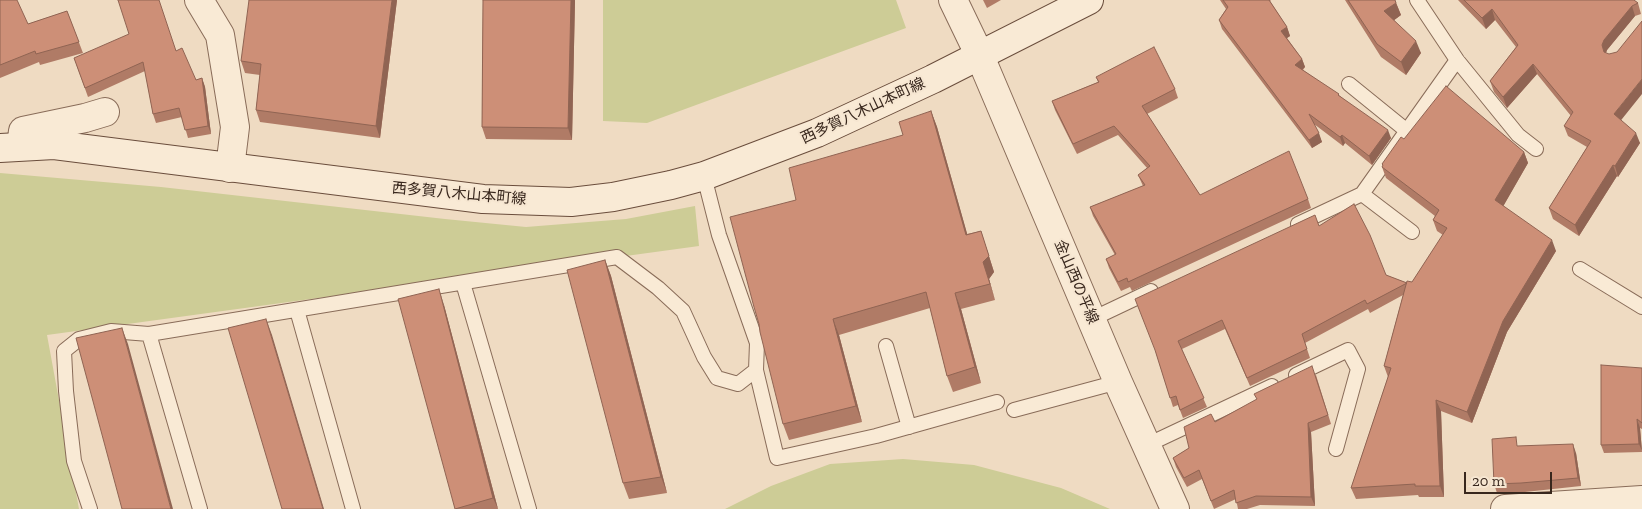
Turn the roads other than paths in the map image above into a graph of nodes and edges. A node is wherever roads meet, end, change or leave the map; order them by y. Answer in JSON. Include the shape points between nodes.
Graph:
{"nodes":[{"id":1,"x":199,"y":0,"type":"edge"},
{"id":2,"x":953,"y":0,"type":"edge"},
{"id":3,"x":1089,"y":0,"type":"edge"},
{"id":4,"x":1417,"y":0,"type":"edge"},
{"id":5,"x":980,"y":54,"type":"junction"},
{"id":6,"x":1457,"y":60,"type":"junction"},
{"id":7,"x":1348,"y":84,"type":"dead end"},
{"id":8,"x":105,"y":112,"type":"dead end"},
{"id":9,"x":1406,"y":131,"type":"junction"},
{"id":10,"x":11,"y":147,"type":"edge"},
{"id":11,"x":1536,"y":149,"type":"dead end"},
{"id":12,"x":230,"y":168,"type":"junction"},
{"id":13,"x":704,"y":176,"type":"junction"},
{"id":14,"x":1362,"y":194,"type":"junction"},
{"id":15,"x":1290,"y":227,"type":"edge"},
{"id":16,"x":1412,"y":232,"type":"dead end"},
{"id":17,"x":1580,"y":269,"type":"dead end"},
{"id":18,"x":464,"y":283,"type":"junction"},
{"id":19,"x":1164,"y":286,"type":"edge"},
{"id":20,"x":1642,"y":307,"type":"edge"},
{"id":21,"x":297,"y":310,"type":"junction"},
{"id":22,"x":1092,"y":319,"type":"junction"},
{"id":23,"x":149,"y":334,"type":"junction"},
{"id":24,"x":886,"y":346,"type":"dead end"},
{"id":25,"x":756,"y":370,"type":"junction"},
{"id":26,"x":1118,"y":382,"type":"junction"},
{"id":27,"x":998,"y":402,"type":"dead end"},
{"id":28,"x":1014,"y":410,"type":"dead end"},
{"id":29,"x":909,"y":427,"type":"junction"},
{"id":30,"x":1147,"y":445,"type":"junction"},
{"id":31,"x":1336,"y":449,"type":"dead end"},
{"id":32,"x":1642,"y":500,"type":"edge"},
{"id":33,"x":90,"y":509,"type":"edge"},
{"id":34,"x":200,"y":509,"type":"edge"},
{"id":35,"x":353,"y":509,"type":"edge"},
{"id":36,"x":529,"y":509,"type":"edge"},
{"id":37,"x":1175,"y":509,"type":"edge"},
{"id":38,"x":1506,"y":509,"type":"edge"}],
"edges":[{"from":1,"to":12,"type":"street","via":[[220,35],[235,127]]},
{"from":2,"to":5,"type":"street","name":"金山西の平線"},
{"from":3,"to":5,"type":"street","name":"西多賀八木山本町線"},
{"from":4,"to":6,"type":"lane"},
{"from":5,"to":13,"type":"street","name":"西多賀八木山本町線","via":[[818,134]]},
{"from":5,"to":22,"type":"street","name":"金山西の平線"},
{"from":6,"to":9,"type":"lane"},
{"from":6,"to":11,"type":"lane","via":[[1518,135]]},
{"from":7,"to":9,"type":"lane"},
{"from":8,"to":10,"type":"street","via":[[23,131]]},
{"from":9,"to":14,"type":"lane"},
{"from":10,"to":12,"type":"street","name":"西多賀八木山本町線","via":[[54,145]]},
{"from":12,"to":13,"type":"street","name":"西多賀八木山本町線","via":[[483,199],[571,202],[613,197]]},
{"from":13,"to":25,"type":"lane","via":[[719,235],[757,343]]},
{"from":14,"to":15,"type":"lane"},
{"from":14,"to":16,"type":"lane"},
{"from":17,"to":20,"type":"lane"},
{"from":18,"to":21,"type":"lane"},
{"from":18,"to":25,"type":"lane","via":[[617,257],[683,312],[717,378],[738,384]]},
{"from":18,"to":36,"type":"lane"},
{"from":19,"to":22,"type":"lane"},
{"from":21,"to":23,"type":"lane"},
{"from":21,"to":35,"type":"lane"},
{"from":22,"to":26,"type":"street","name":"金山西の平線"},
{"from":23,"to":33,"type":"lane","via":[[111,331],[79,339],[64,351],[74,461]]},
{"from":23,"to":34,"type":"lane"},
{"from":24,"to":29,"type":"lane"},
{"from":25,"to":29,"type":"lane","via":[[778,458]]},
{"from":26,"to":28,"type":"lane"},
{"from":26,"to":30,"type":"street","name":"金山西の平線"},
{"from":27,"to":29,"type":"lane"},
{"from":30,"to":31,"type":"lane","via":[[1348,350],[1358,369]]},
{"from":30,"to":37,"type":"street","name":"金山西の平線"},
{"from":32,"to":38,"type":"street"}]}
